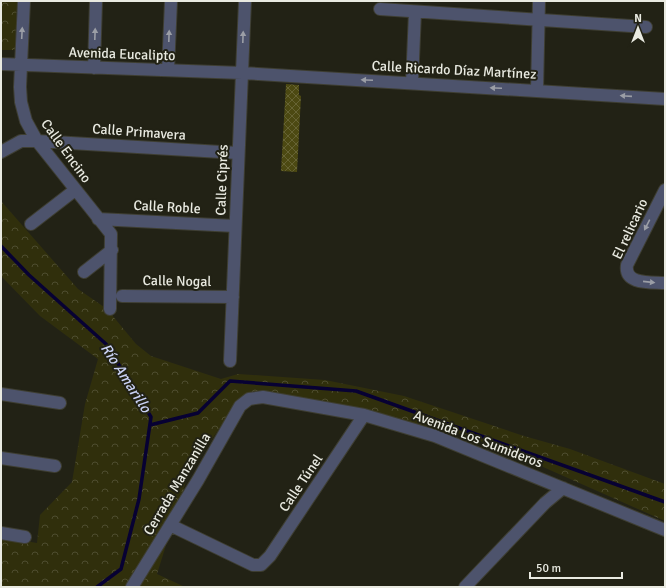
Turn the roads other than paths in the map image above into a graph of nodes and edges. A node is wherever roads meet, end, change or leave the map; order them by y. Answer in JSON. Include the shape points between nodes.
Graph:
{"nodes":[{"id":1,"x":24,"y":1,"type":"edge"},
{"id":2,"x":96,"y":1,"type":"edge"},
{"id":3,"x":171,"y":1,"type":"edge"},
{"id":4,"x":245,"y":1,"type":"edge"},
{"id":5,"x":539,"y":1,"type":"edge"},
{"id":6,"x":380,"y":9,"type":"dead end"},
{"id":7,"x":415,"y":12,"type":"junction"},
{"id":8,"x":538,"y":20,"type":"junction"},
{"id":9,"x":646,"y":27,"type":"dead end"},
{"id":10,"x":1,"y":64,"type":"edge"},
{"id":11,"x":21,"y":65,"type":"junction"},
{"id":12,"x":94,"y":68,"type":"junction"},
{"id":13,"x":168,"y":70,"type":"junction"},
{"id":14,"x":242,"y":73,"type":"junction"},
{"id":15,"x":412,"y":83,"type":"junction"},
{"id":16,"x":537,"y":90,"type":"junction"},
{"id":17,"x":665,"y":99,"type":"edge"},
{"id":18,"x":37,"y":140,"type":"junction"},
{"id":19,"x":1,"y":152,"type":"edge"},
{"id":20,"x":238,"y":154,"type":"junction"},
{"id":21,"x":75,"y":190,"type":"junction"},
{"id":22,"x":665,"y":190,"type":"edge"},
{"id":23,"x":98,"y":219,"type":"junction"},
{"id":24,"x":30,"y":224,"type":"dead end"},
{"id":25,"x":235,"y":226,"type":"junction"},
{"id":26,"x":112,"y":250,"type":"junction"},
{"id":27,"x":84,"y":272,"type":"dead end"},
{"id":28,"x":665,"y":283,"type":"edge"},
{"id":29,"x":122,"y":296,"type":"dead end"},
{"id":30,"x":233,"y":297,"type":"junction"},
{"id":31,"x":110,"y":309,"type":"dead end"},
{"id":32,"x":230,"y":361,"type":"dead end"},
{"id":33,"x":1,"y":394,"type":"edge"},
{"id":34,"x":249,"y":399,"type":"joint"},
{"id":35,"x":60,"y":403,"type":"dead end"},
{"id":36,"x":364,"y":415,"type":"junction"},
{"id":37,"x":1,"y":458,"type":"edge"},
{"id":38,"x":55,"y":466,"type":"dead end"},
{"id":39,"x":564,"y":488,"type":"junction"},
{"id":40,"x":170,"y":525,"type":"junction"},
{"id":41,"x":665,"y":530,"type":"edge"},
{"id":42,"x":1,"y":533,"type":"edge"},
{"id":43,"x":25,"y":537,"type":"dead end"},
{"id":44,"x":132,"y":587,"type":"edge"},
{"id":45,"x":465,"y":587,"type":"edge"}],
"edges":[{"from":11,"to":1,"type":"street","name":"Calle Encino","one_way":true},
{"from":12,"to":2,"type":"street","one_way":true},
{"from":13,"to":3,"type":"street","one_way":true},
{"from":14,"to":4,"type":"street","name":"Calle Ciprés","one_way":true},
{"from":5,"to":8,"type":"street"},
{"from":6,"to":7,"type":"street"},
{"from":7,"to":8,"type":"street"},
{"from":7,"to":15,"type":"street"},
{"from":8,"to":9,"type":"street"},
{"from":8,"to":16,"type":"street"},
{"from":10,"to":11,"type":"street","name":"Avenida Eucalipto"},
{"from":11,"to":12,"type":"street","name":"Avenida Eucalipto"},
{"from":11,"to":18,"type":"street","name":"Calle Encino","via":[[21,102],[26,122]]},
{"from":12,"to":13,"type":"street","name":"Avenida Eucalipto"},
{"from":13,"to":14,"type":"street","name":"Avenida Eucalipto"},
{"from":15,"to":14,"type":"street","name":"Calle Ricardo Díaz Martínez","one_way":true},
{"from":14,"to":20,"type":"street","name":"Calle Ciprés"},
{"from":16,"to":15,"type":"street","name":"Calle Ricardo Díaz Martínez","one_way":true},
{"from":17,"to":16,"type":"street","name":"Calle Ricardo Díaz Martínez","one_way":true},
{"from":18,"to":19,"type":"street","name":"Calle Primavera","via":[[21,141]]},
{"from":18,"to":20,"type":"street","name":"Calle Primavera"},
{"from":18,"to":21,"type":"street","name":"Calle Encino"},
{"from":20,"to":25,"type":"street","name":"Calle Ciprés"},
{"from":21,"to":23,"type":"street","name":"Calle Encino"},
{"from":21,"to":24,"type":"street"},
{"from":22,"to":28,"type":"street","name":"El relicario","one_way":true,"via":[[626,270],[633,280]]},
{"from":23,"to":25,"type":"street","name":"Calle Roble"},
{"from":23,"to":26,"type":"street","name":"Calle Encino","via":[[111,234]]},
{"from":25,"to":30,"type":"street","name":"Calle Ciprés"},
{"from":26,"to":27,"type":"street"},
{"from":26,"to":31,"type":"street","name":"Calle Encino"},
{"from":29,"to":30,"type":"street","name":"Calle Nogal"},
{"from":30,"to":32,"type":"street","name":"Calle Ciprés"},
{"from":33,"to":35,"type":"street"},
{"from":34,"to":36,"type":"street","name":"Avenida Los Sumideros","via":[[263,397]]},
{"from":34,"to":40,"type":"street","name":"Cerrada Manzanilla","via":[[240,406]]},
{"from":36,"to":39,"type":"street","name":"Avenida Los Sumideros","via":[[435,436]]},
{"from":36,"to":40,"type":"street","name":"Calle Túnel","via":[[270,556],[261,565],[253,565]]},
{"from":37,"to":38,"type":"street"},
{"from":39,"to":41,"type":"street","name":"Avenida Los Sumideros"},
{"from":39,"to":45,"type":"street","via":[[544,503]]},
{"from":40,"to":44,"type":"street","name":"Cerrada Manzanilla"},
{"from":42,"to":43,"type":"street"}]}
